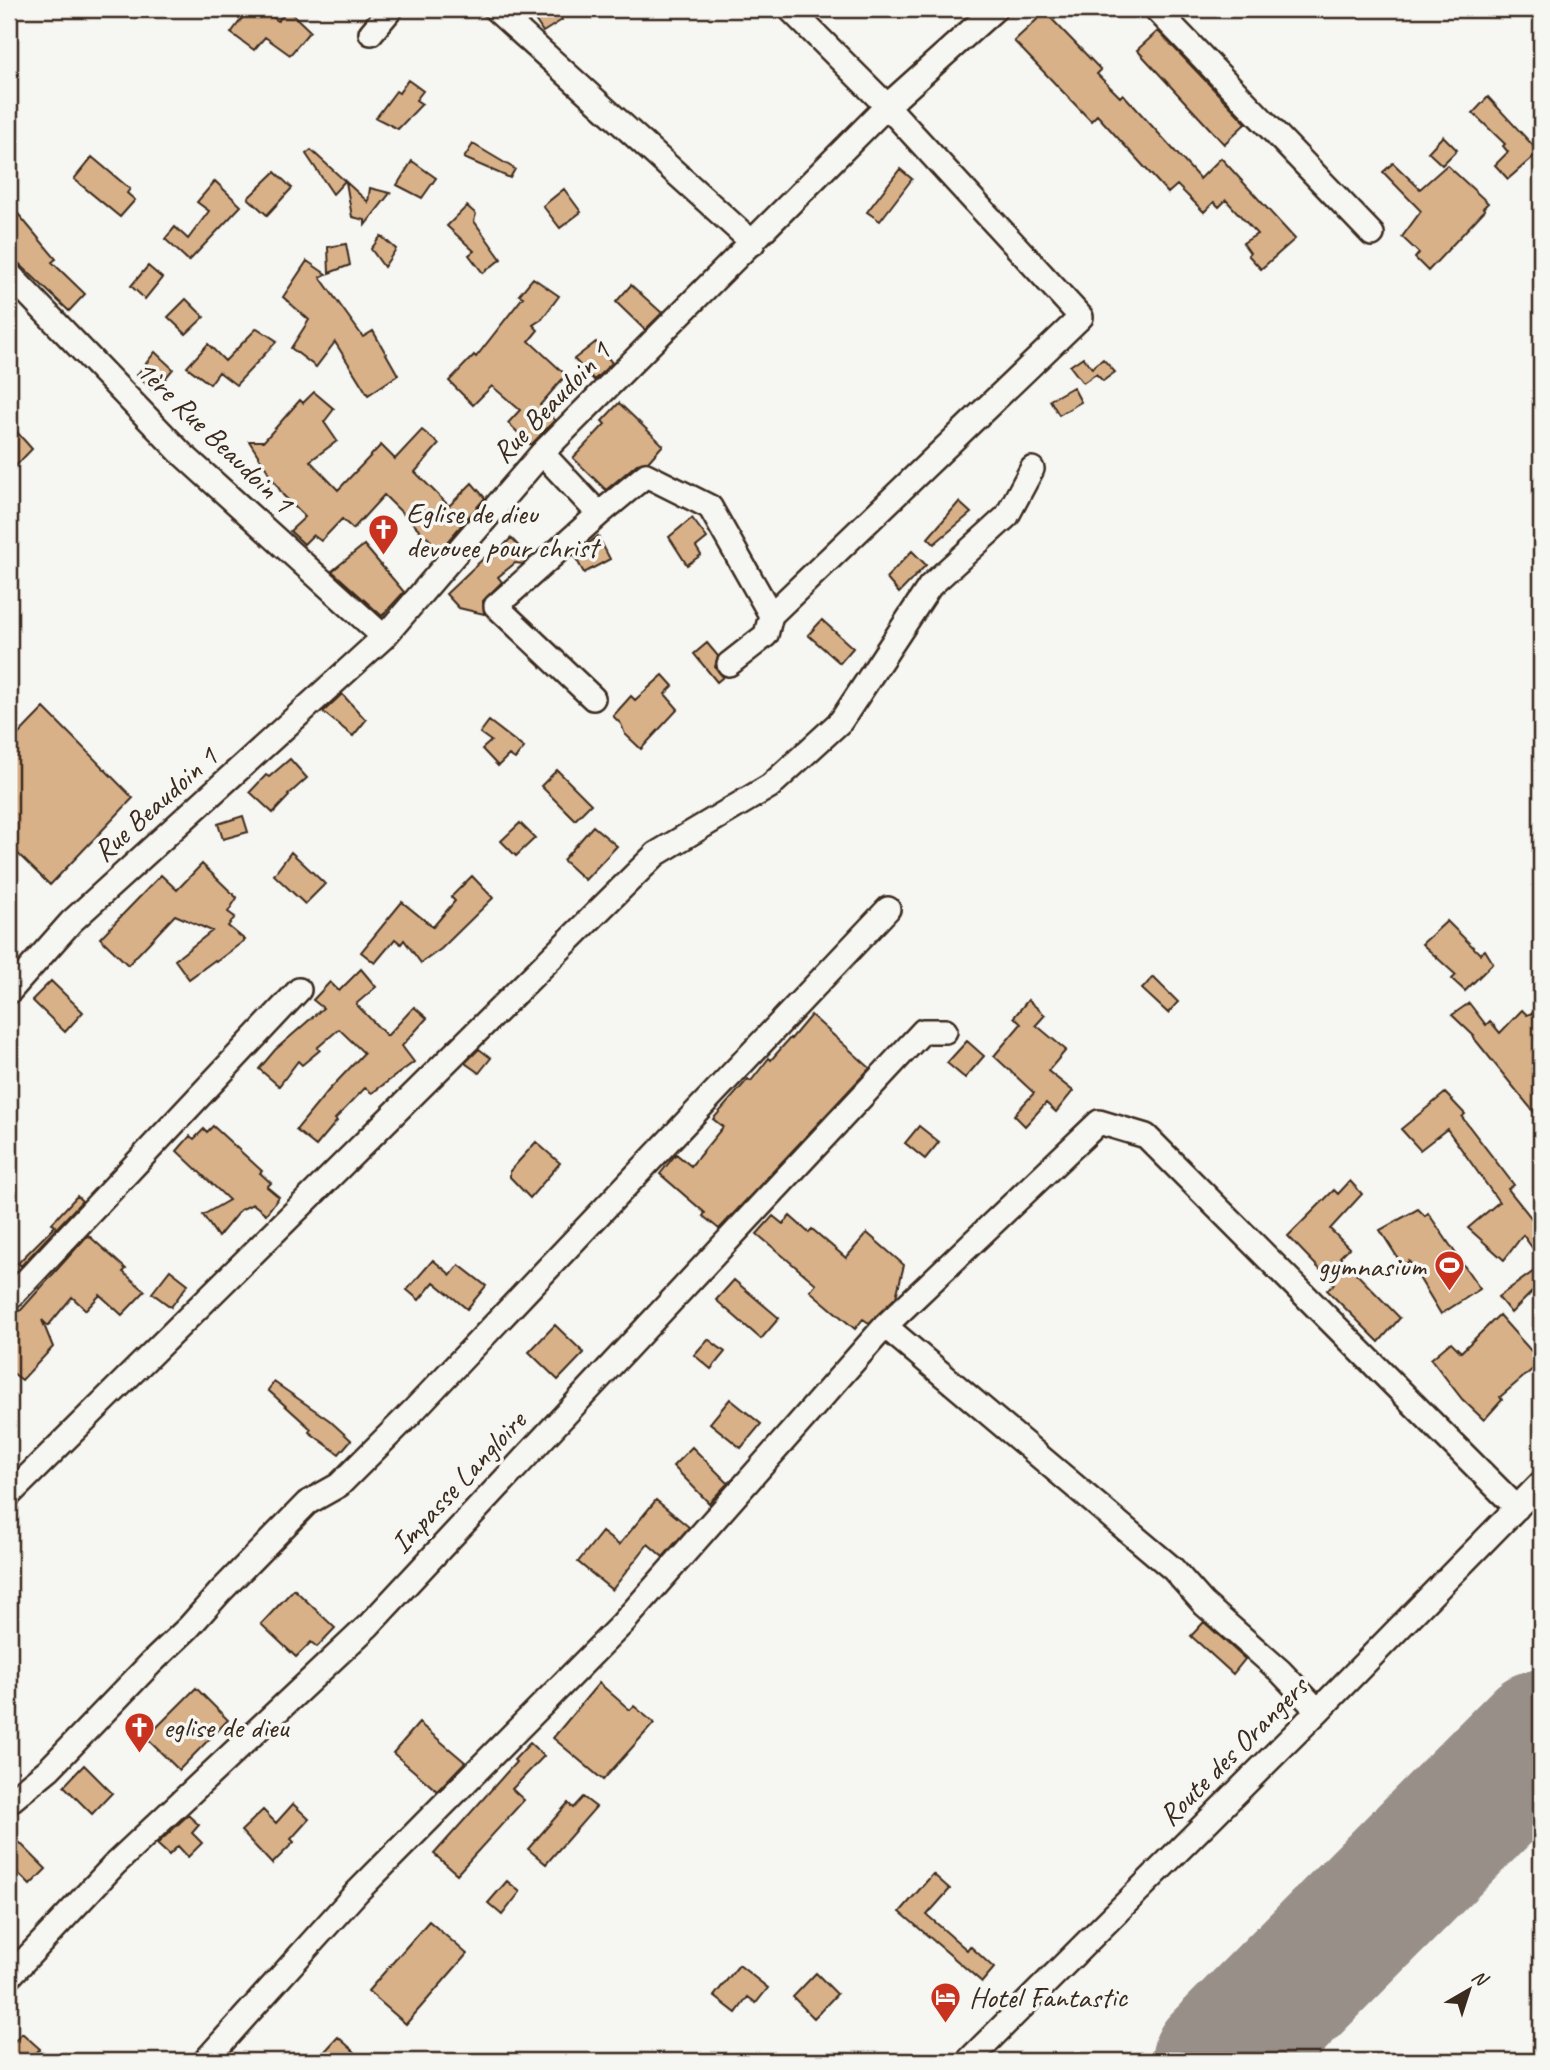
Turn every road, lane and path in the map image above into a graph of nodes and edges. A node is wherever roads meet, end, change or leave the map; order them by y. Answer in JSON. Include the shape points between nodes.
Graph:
{"nodes":[{"id":1,"x":391,"y":9,"type":"edge"},
{"id":2,"x":495,"y":9,"type":"edge"},
{"id":3,"x":789,"y":9,"type":"edge"},
{"id":4,"x":995,"y":9,"type":"edge"},
{"id":5,"x":1156,"y":9,"type":"edge"},
{"id":6,"x":371,"y":33,"type":"dead end"},
{"id":7,"x":887,"y":106,"type":"junction"},
{"id":8,"x":1372,"y":234,"type":"dead end"},
{"id":9,"x":753,"y":243,"type":"junction"},
{"id":10,"x":9,"y":274,"type":"edge"},
{"id":11,"x":542,"y":453,"type":"junction"},
{"id":12,"x":1032,"y":469,"type":"dead end"},
{"id":13,"x":599,"y":514,"type":"junction"},
{"id":14,"x":771,"y":615,"type":"junction"},
{"id":15,"x":384,"y":637,"type":"junction"},
{"id":16,"x":729,"y":664,"type":"dead end"},
{"id":17,"x":593,"y":698,"type":"dead end"},
{"id":18,"x":888,"y":909,"type":"dead end"},
{"id":19,"x":299,"y":990,"type":"dead end"},
{"id":20,"x":9,"y":992,"type":"edge"},
{"id":21,"x":946,"y":1031,"type":"dead end"},
{"id":22,"x":9,"y":1299,"type":"edge"},
{"id":23,"x":884,"y":1326,"type":"junction"},
{"id":24,"x":1541,"y":1483,"type":"edge"},
{"id":25,"x":9,"y":1495,"type":"edge"},
{"id":26,"x":1517,"y":1508,"type":"junction"},
{"id":27,"x":1318,"y":1711,"type":"junction"},
{"id":28,"x":9,"y":1802,"type":"edge"},
{"id":29,"x":9,"y":1977,"type":"edge"},
{"id":30,"x":205,"y":2061,"type":"edge"},
{"id":31,"x":968,"y":2061,"type":"edge"}],
"edges":[{"from":1,"to":6,"type":"street"},
{"from":2,"to":9,"type":"street"},
{"from":3,"to":7,"type":"street"},
{"from":4,"to":7,"type":"street","name":"Rue Beaudoin 1"},
{"from":5,"to":8,"type":"street"},
{"from":7,"to":9,"type":"street","name":"Rue Beaudoin 1"},
{"from":7,"to":14,"type":"street","via":[[1081,317]]},
{"from":9,"to":11,"type":"street","name":"Rue Beaudoin 1"},
{"from":10,"to":15,"type":"street","name":"1ère Rue Beaudoin 1","via":[[181,453]]},
{"from":11,"to":13,"type":"street"},
{"from":11,"to":15,"type":"street","name":"Rue Beaudoin 1"},
{"from":12,"to":25,"type":"street","via":[[1007,516],[930,586],[841,721],[770,786],[656,855]]},
{"from":13,"to":14,"type":"street","via":[[646,475],[710,507]]},
{"from":13,"to":17,"type":"street","via":[[496,606]]},
{"from":14,"to":16,"type":"street","via":[[766,635]]},
{"from":15,"to":20,"type":"street","name":"Rue Beaudoin 1","via":[[71,922]]},
{"from":18,"to":28,"type":"street","via":[[412,1412],[339,1485],[307,1503],[49,1769]]},
{"from":19,"to":22,"type":"street"},
{"from":21,"to":29,"type":"street","name":"Impasse Langloire","via":[[923,1031],[369,1625],[116,1863]]},
{"from":23,"to":26,"type":"street","via":[[1099,1122],[1146,1136]]},
{"from":23,"to":27,"type":"street","via":[[1173,1569]]},
{"from":23,"to":30,"type":"street","via":[[622,1624],[357,1892]]},
{"from":24,"to":26,"type":"street","name":"Route des Orangers"},
{"from":26,"to":27,"type":"street","name":"Route des Orangers"},
{"from":27,"to":31,"type":"street","name":"Route des Orangers"}]}
